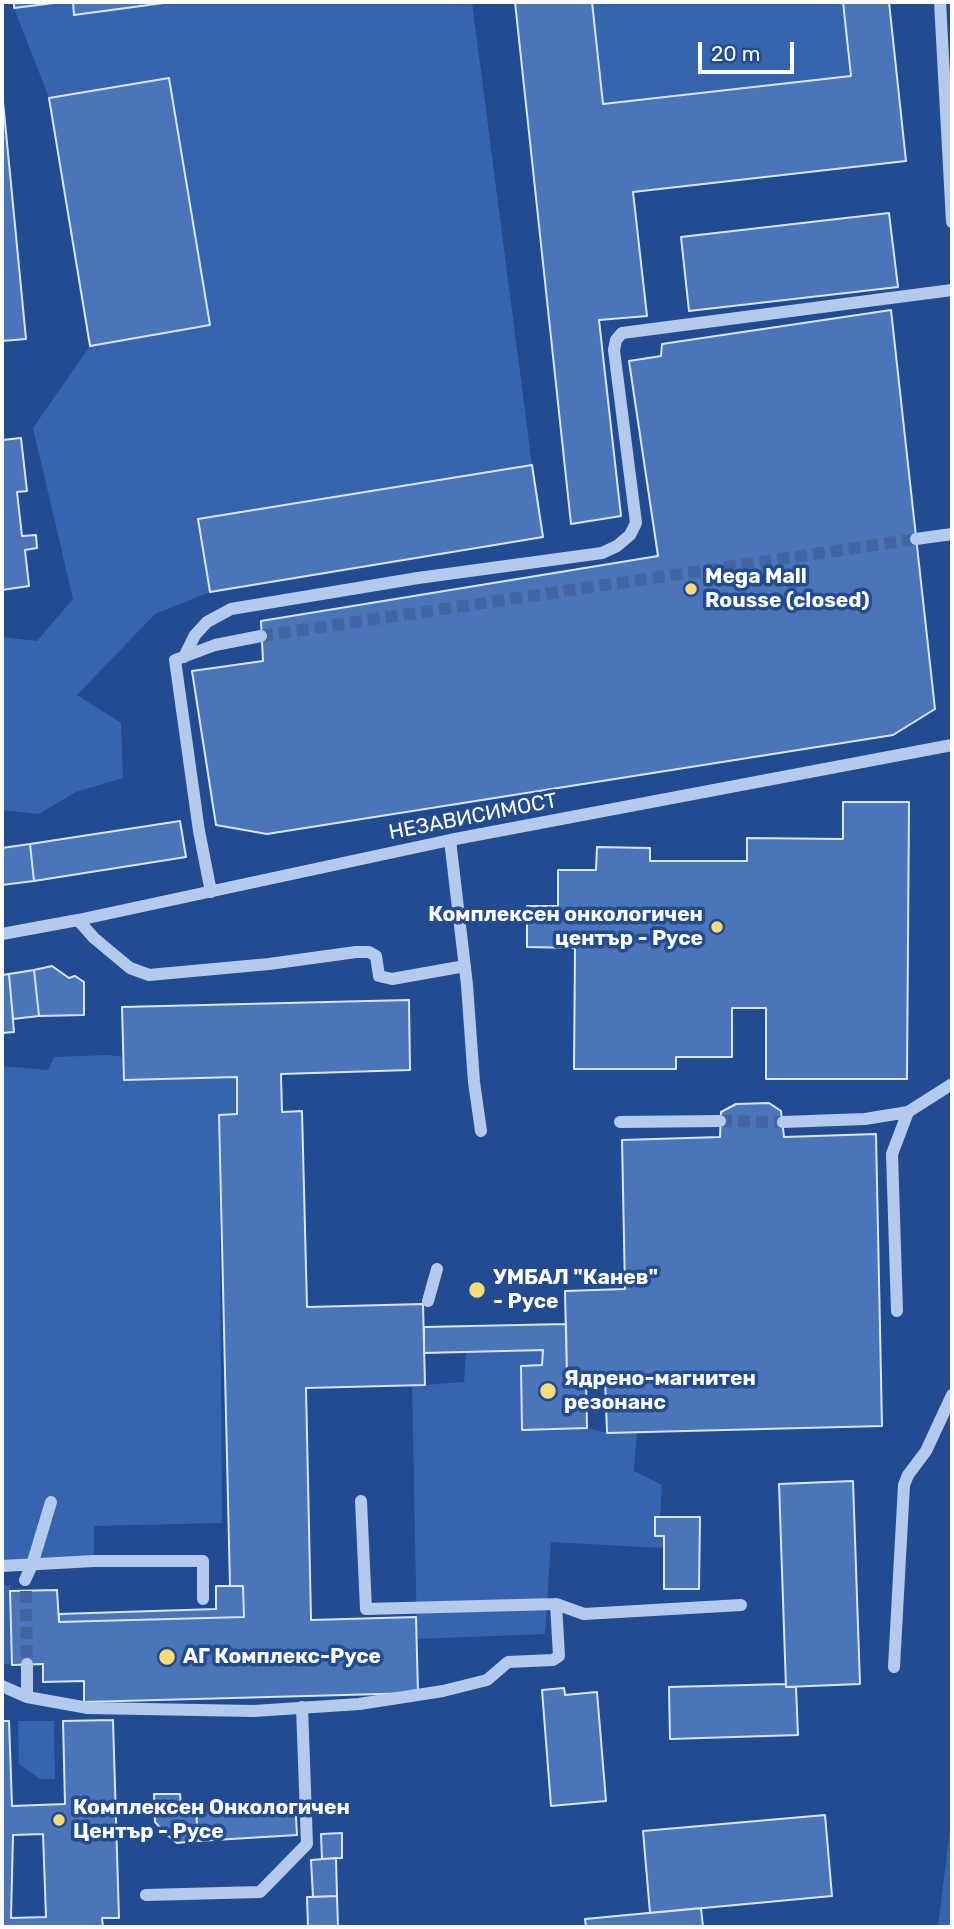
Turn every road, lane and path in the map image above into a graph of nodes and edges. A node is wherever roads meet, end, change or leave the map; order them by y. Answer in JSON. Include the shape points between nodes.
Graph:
{"nodes":[{"id":1,"x":940,"y":2,"type":"edge"},
{"id":2,"x":952,"y":222,"type":"edge"},
{"id":3,"x":952,"y":290,"type":"edge"},
{"id":4,"x":952,"y":534,"type":"edge"},
{"id":5,"x":916,"y":539,"type":"tunnel mouth"},
{"id":6,"x":261,"y":635,"type":"tunnel mouth"},
{"id":7,"x":184,"y":657,"type":"junction"},
{"id":8,"x":952,"y":745,"type":"edge"},
{"id":9,"x":450,"y":840,"type":"junction"},
{"id":10,"x":211,"y":892,"type":"junction"},
{"id":11,"x":78,"y":920,"type":"junction"},
{"id":12,"x":2,"y":934,"type":"edge"},
{"id":13,"x":465,"y":966,"type":"junction"},
{"id":14,"x":952,"y":1084,"type":"edge"},
{"id":15,"x":908,"y":1112,"type":"junction"},
{"id":16,"x":720,"y":1121,"type":"tunnel mouth"},
{"id":17,"x":620,"y":1122,"type":"dead end"},
{"id":18,"x":783,"y":1122,"type":"tunnel mouth"},
{"id":19,"x":481,"y":1131,"type":"dead end"},
{"id":20,"x":436,"y":1269,"type":"dead end"},
{"id":21,"x":428,"y":1300,"type":"dead end"},
{"id":22,"x":897,"y":1311,"type":"dead end"},
{"id":23,"x":952,"y":1395,"type":"edge"},
{"id":24,"x":361,"y":1501,"type":"dead end"},
{"id":25,"x":51,"y":1502,"type":"dead end"},
{"id":26,"x":33,"y":1565,"type":"junction"},
{"id":27,"x":4,"y":1567,"type":"edge"},
{"id":28,"x":203,"y":1599,"type":"dead end"},
{"id":29,"x":556,"y":1604,"type":"junction"},
{"id":30,"x":741,"y":1605,"type":"dead end"},
{"id":31,"x":27,"y":1664,"type":"tunnel mouth"},
{"id":32,"x":894,"y":1667,"type":"dead end"},
{"id":33,"x":2,"y":1686,"type":"edge"},
{"id":34,"x":27,"y":1697,"type":"junction"},
{"id":35,"x":302,"y":1707,"type":"junction"},
{"id":36,"x":146,"y":1895,"type":"dead end"}],
"edges":[{"from":1,"to":2,"type":"street"},
{"from":3,"to":7,"type":"street","via":[[622,333],[614,350],[636,523],[617,546],[602,553],[231,609],[207,622]]},
{"from":4,"to":5,"type":"street"},
{"from":6,"to":7,"type":"street"},
{"from":7,"to":10,"type":"street","via":[[175,660]]},
{"from":8,"to":9,"type":"street","name":"НЕЗАВИСИМОСТ"},
{"from":9,"to":10,"type":"street","name":"НЕЗАВИСИМОСТ"},
{"from":9,"to":13,"type":"street"},
{"from":10,"to":11,"type":"street","name":"НЕЗАВИСИМОСТ"},
{"from":11,"to":12,"type":"street","name":"НЕЗАВИСИМОСТ"},
{"from":11,"to":13,"type":"street","via":[[130,968],[149,975],[356,952],[376,956],[379,976],[392,979]]},
{"from":13,"to":19,"type":"street"},
{"from":14,"to":15,"type":"street"},
{"from":15,"to":18,"type":"street","via":[[865,1119]]},
{"from":15,"to":22,"type":"street","via":[[892,1154]]},
{"from":16,"to":17,"type":"street"},
{"from":20,"to":21,"type":"street"},
{"from":23,"to":32,"type":"street","via":[[904,1485]]},
{"from":24,"to":29,"type":"street","via":[[366,1608]]},
{"from":25,"to":26,"type":"street"},
{"from":26,"to":27,"type":"street"},
{"from":26,"to":27,"type":"street","via":[[26,1586],[19,1569]]},
{"from":26,"to":28,"type":"street","via":[[202,1561]]},
{"from":29,"to":30,"type":"street","via":[[584,1614]]},
{"from":29,"to":35,"type":"street","via":[[559,1656],[553,1660],[508,1662],[487,1680],[443,1691]]},
{"from":31,"to":34,"type":"street"},
{"from":33,"to":34,"type":"street"},
{"from":34,"to":35,"type":"street","via":[[88,1708],[254,1711]]},
{"from":35,"to":36,"type":"street","via":[[307,1844],[260,1892]]}]}
